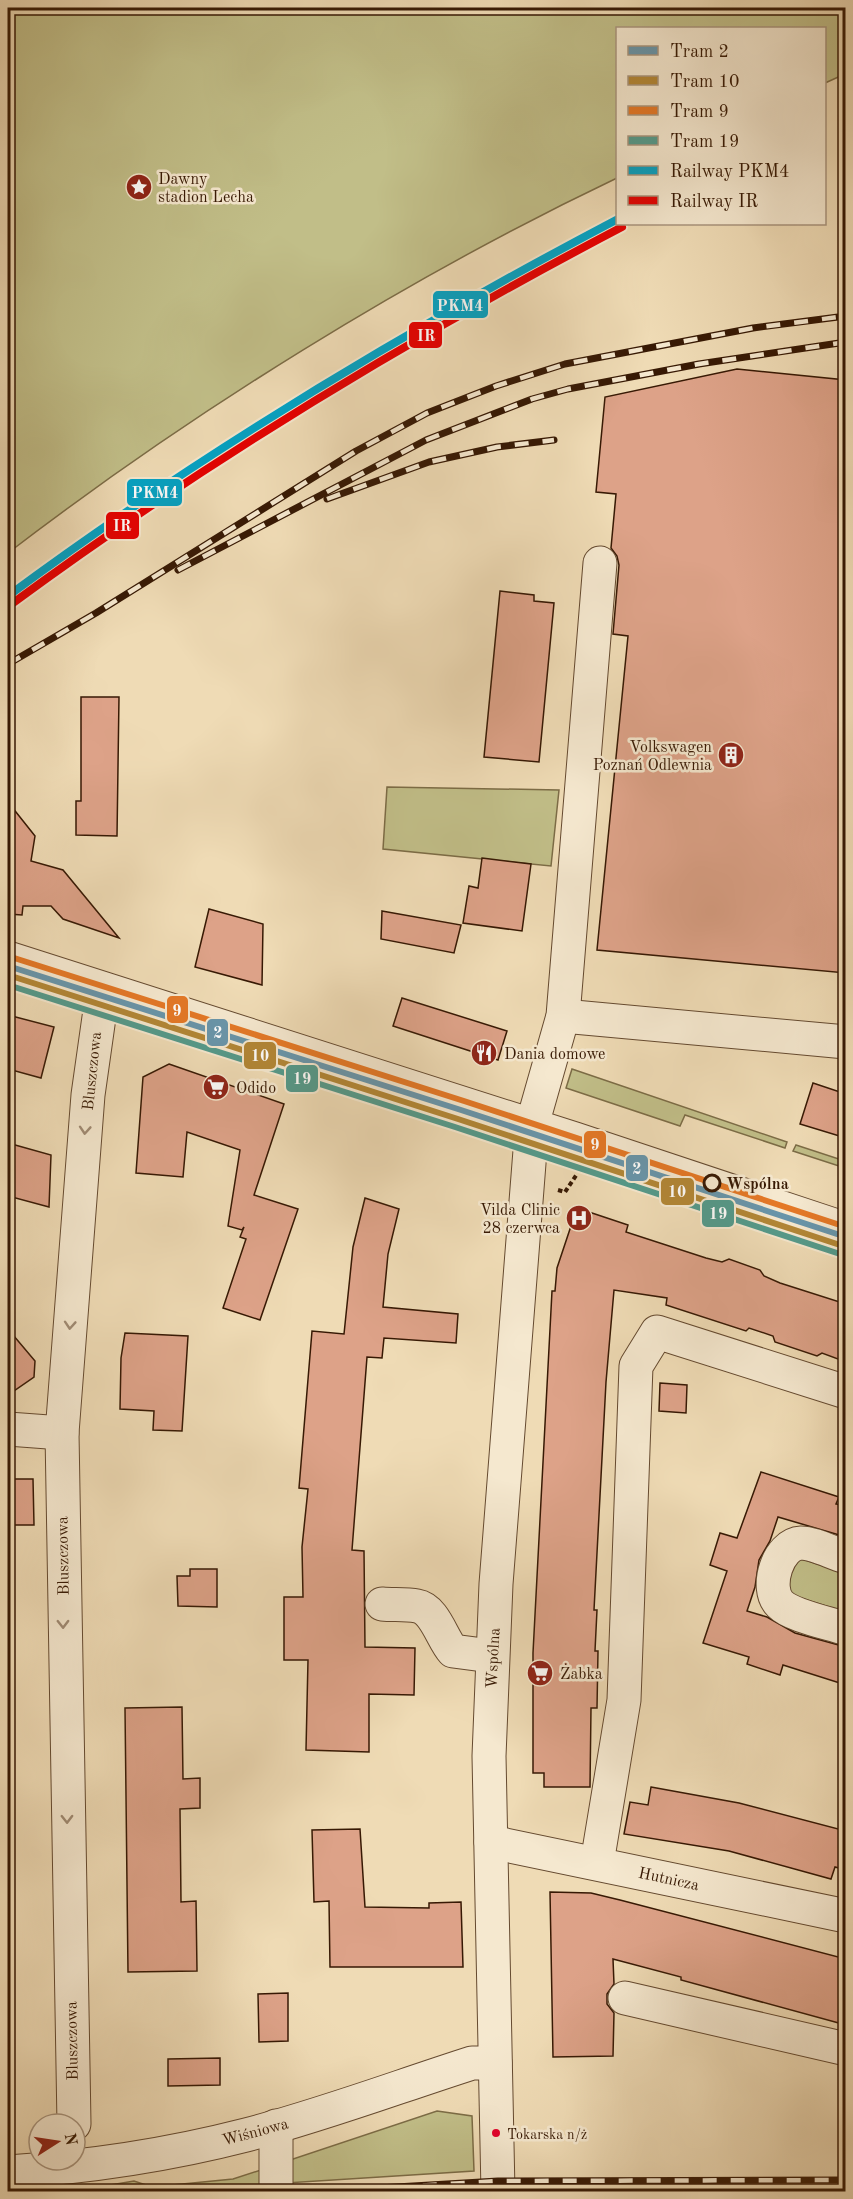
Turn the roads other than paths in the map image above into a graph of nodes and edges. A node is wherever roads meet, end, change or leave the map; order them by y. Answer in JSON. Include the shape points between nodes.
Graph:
{"nodes":[{"id":1,"x":600,"y":562,"type":"dead end"},
{"id":2,"x":8,"y":958,"type":"edge"},
{"id":3,"x":103,"y":989,"type":"junction"},
{"id":4,"x":563,"y":1016,"type":"junction"},
{"id":5,"x":846,"y":1042,"type":"edge"},
{"id":6,"x":532,"y":1125,"type":"junction"},
{"id":7,"x":846,"y":1229,"type":"edge"},
{"id":8,"x":846,"y":1392,"type":"edge"},
{"id":9,"x":8,"y":1429,"type":"edge"},
{"id":10,"x":62,"y":1433,"type":"junction"},
{"id":11,"x":846,"y":1557,"type":"edge"},
{"id":12,"x":382,"y":1604,"type":"dead end"},
{"id":13,"x":846,"y":1629,"type":"edge"},
{"id":14,"x":491,"y":1656,"type":"junction"},
{"id":15,"x":491,"y":1842,"type":"junction"},
{"id":16,"x":597,"y":1863,"type":"junction"},
{"id":17,"x":846,"y":1916,"type":"edge"},
{"id":18,"x":625,"y":1998,"type":"dead end"},
{"id":19,"x":846,"y":2049,"type":"edge"},
{"id":20,"x":495,"y":2062,"type":"junction"},
{"id":21,"x":74,"y":2112,"type":"edge"},
{"id":22,"x":276,"y":2126,"type":"junction"},
{"id":23,"x":8,"y":2172,"type":"edge"},
{"id":24,"x":83,"y":2179,"type":"edge"},
{"id":25,"x":276,"y":2192,"type":"edge"},
{"id":26,"x":498,"y":2192,"type":"edge"}],
"edges":[{"from":1,"to":4,"type":"street","name":"Wspólna"},
{"from":2,"to":3,"type":"street"},
{"from":3,"to":6,"type":"street"},
{"from":3,"to":10,"type":"street","name":"Bluszczowa","one_way":true,"via":[[88,1095]]},
{"from":4,"to":5,"type":"street"},
{"from":4,"to":6,"type":"street","name":"Wspólna"},
{"from":6,"to":7,"type":"street"},
{"from":6,"to":14,"type":"street","name":"Wspólna"},
{"from":8,"to":16,"type":"street","via":[[657,1332],[636,1366],[624,1701]]},
{"from":9,"to":10,"type":"street"},
{"from":10,"to":21,"type":"street","name":"Bluszczowa","one_way":true},
{"from":11,"to":13,"type":"street","via":[[802,1543],[791,1545],[782,1553],[773,1593],[780,1604],[803,1616]]},
{"from":12,"to":14,"type":"street","via":[[419,1606],[429,1612],[453,1651]]},
{"from":14,"to":15,"type":"street","name":"Wspólna"},
{"from":15,"to":16,"type":"street","name":"Hutnicza"},
{"from":15,"to":20,"type":"street","name":"Wspólna"},
{"from":16,"to":17,"type":"street","name":"Hutnicza"},
{"from":18,"to":19,"type":"street"},
{"from":20,"to":22,"type":"street","name":"Wiśniowa","via":[[472,2063]]},
{"from":20,"to":26,"type":"street","name":"Wspólna"},
{"from":22,"to":24,"type":"street","name":"Wiśniowa"},
{"from":22,"to":25,"type":"street"},
{"from":23,"to":24,"type":"street","name":"Wiśniowa"}]}
